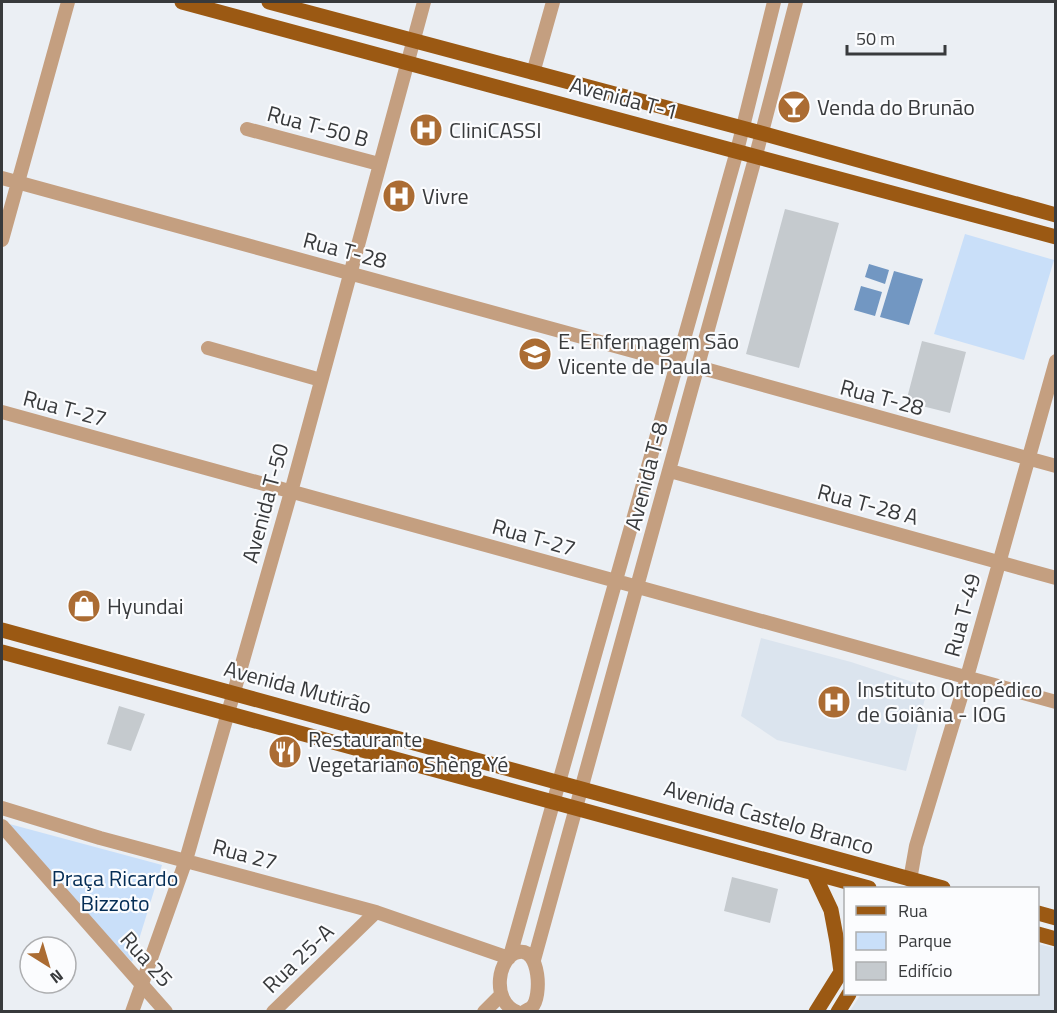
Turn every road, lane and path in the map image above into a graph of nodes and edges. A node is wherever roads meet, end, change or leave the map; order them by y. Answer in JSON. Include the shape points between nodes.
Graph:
{"nodes":[{"id":1,"x":68,"y":2,"type":"edge"},
{"id":2,"x":182,"y":2,"type":"edge"},
{"id":3,"x":269,"y":2,"type":"edge"},
{"id":4,"x":424,"y":2,"type":"edge"},
{"id":5,"x":553,"y":2,"type":"edge"},
{"id":6,"x":774,"y":2,"type":"edge"},
{"id":7,"x":796,"y":2,"type":"edge"},
{"id":8,"x":413,"y":41,"type":"junction"},
{"id":9,"x":407,"y":64,"type":"junction"},
{"id":10,"x":533,"y":73,"type":"junction"},
{"id":11,"x":247,"y":129,"type":"dead end"},
{"id":12,"x":742,"y":129,"type":"junction"},
{"id":13,"x":761,"y":133,"type":"junction"},
{"id":14,"x":737,"y":151,"type":"junction"},
{"id":15,"x":756,"y":155,"type":"junction"},
{"id":16,"x":379,"y":164,"type":"junction"},
{"id":17,"x":2,"y":178,"type":"edge"},
{"id":18,"x":18,"y":183,"type":"junction"},
{"id":19,"x":1056,"y":215,"type":"edge"},
{"id":20,"x":1056,"y":237,"type":"edge"},
{"id":21,"x":2,"y":240,"type":"edge"},
{"id":22,"x":349,"y":273,"type":"junction"},
{"id":23,"x":208,"y":348,"type":"dead end"},
{"id":24,"x":1056,"y":361,"type":"edge"},
{"id":25,"x":677,"y":363,"type":"junction"},
{"id":26,"x":698,"y":368,"type":"junction"},
{"id":27,"x":321,"y":380,"type":"junction"},
{"id":28,"x":2,"y":412,"type":"edge"},
{"id":29,"x":1028,"y":459,"type":"junction"},
{"id":30,"x":1056,"y":466,"type":"edge"},
{"id":31,"x":670,"y":471,"type":"junction"},
{"id":32,"x":291,"y":492,"type":"junction"},
{"id":33,"x":999,"y":562,"type":"junction"},
{"id":34,"x":1056,"y":579,"type":"edge"},
{"id":35,"x":616,"y":582,"type":"junction"},
{"id":36,"x":637,"y":588,"type":"junction"},
{"id":37,"x":2,"y":630,"type":"edge"},
{"id":38,"x":2,"y":652,"type":"edge"},
{"id":39,"x":967,"y":677,"type":"junction"},
{"id":40,"x":234,"y":693,"type":"junction"},
{"id":41,"x":1056,"y":702,"type":"edge"},
{"id":42,"x":228,"y":713,"type":"junction"},
{"id":43,"x":560,"y":782,"type":"junction"},
{"id":44,"x":583,"y":789,"type":"junction"},
{"id":45,"x":554,"y":802,"type":"junction"},
{"id":46,"x":2,"y":808,"type":"edge"},
{"id":47,"x":577,"y":809,"type":"junction"},
{"id":48,"x":2,"y":826,"type":"edge"},
{"id":49,"x":186,"y":860,"type":"junction"},
{"id":50,"x":814,"y":874,"type":"junction"},
{"id":51,"x":901,"y":883,"type":"edge"},
{"id":52,"x":865,"y":887,"type":"edge"},
{"id":53,"x":935,"y":887,"type":"edge"},
{"id":54,"x":356,"y":907,"type":"junction"},
{"id":55,"x":376,"y":912,"type":"junction"},
{"id":56,"x":1039,"y":913,"type":"edge"},
{"id":57,"x":1056,"y":918,"type":"edge"},
{"id":58,"x":353,"y":934,"type":"junction"},
{"id":59,"x":1039,"y":934,"type":"edge"},
{"id":60,"x":1056,"y":939,"type":"edge"},
{"id":61,"x":477,"y":946,"type":"junction"},
{"id":62,"x":510,"y":957,"type":"junction"},
{"id":63,"x":534,"y":960,"type":"junction"},
{"id":64,"x":843,"y":968,"type":"edge"},
{"id":65,"x":501,"y":975,"type":"junction"},
{"id":66,"x":143,"y":986,"type":"junction"},
{"id":67,"x":501,"y":995,"type":"junction"},
{"id":68,"x":848,"y":995,"type":"edge"},
{"id":69,"x":539,"y":1005,"type":"edge"},
{"id":70,"x":132,"y":1011,"type":"edge"},
{"id":71,"x":166,"y":1011,"type":"edge"},
{"id":72,"x":273,"y":1011,"type":"edge"},
{"id":73,"x":484,"y":1011,"type":"edge"},
{"id":74,"x":515,"y":1011,"type":"edge"},
{"id":75,"x":816,"y":1011,"type":"edge"},
{"id":76,"x":838,"y":1011,"type":"edge"}],
"edges":[{"from":1,"to":18,"type":"street"},
{"from":2,"to":9,"type":"main road","name":"Avenida T-1"},
{"from":3,"to":8,"type":"main road","name":"Avenida T-1"},
{"from":4,"to":8,"type":"street","name":"Avenida T-50"},
{"from":5,"to":10,"type":"street"},
{"from":6,"to":12,"type":"street","name":"Avenida T-8"},
{"from":7,"to":13,"type":"street","name":"Avenida T-8"},
{"from":8,"to":9,"type":"street","name":"Avenida T-50"},
{"from":8,"to":10,"type":"main road","name":"Avenida T-1"},
{"from":9,"to":14,"type":"main road","name":"Avenida T-1"},
{"from":9,"to":16,"type":"street","name":"Avenida T-50"},
{"from":10,"to":12,"type":"main road","name":"Avenida T-1"},
{"from":11,"to":16,"type":"street","name":"Rua T-50 B"},
{"from":12,"to":13,"type":"main road","name":"Avenida T-1"},
{"from":12,"to":14,"type":"street","name":"Avenida T-8"},
{"from":13,"to":15,"type":"street","name":"Avenida T-8"},
{"from":13,"to":19,"type":"main road","name":"Avenida T-1"},
{"from":14,"to":15,"type":"main road","name":"Avenida T-1"},
{"from":14,"to":25,"type":"street","name":"Avenida T-8"},
{"from":15,"to":20,"type":"main road","name":"Avenida T-1"},
{"from":15,"to":26,"type":"street","name":"Avenida T-8"},
{"from":16,"to":22,"type":"street","name":"Avenida T-50"},
{"from":17,"to":18,"type":"street","name":"Rua T-28"},
{"from":18,"to":21,"type":"street"},
{"from":18,"to":22,"type":"street","name":"Rua T-28"},
{"from":22,"to":25,"type":"street","name":"Rua T-28"},
{"from":22,"to":27,"type":"street","name":"Avenida T-50"},
{"from":23,"to":27,"type":"street"},
{"from":24,"to":29,"type":"street","name":"Rua T-49"},
{"from":25,"to":35,"type":"street","name":"Avenida T-8"},
{"from":26,"to":29,"type":"street","name":"Rua T-28"},
{"from":26,"to":31,"type":"street","name":"Avenida T-8"},
{"from":27,"to":32,"type":"street","name":"Avenida T-50"},
{"from":28,"to":32,"type":"street","name":"Rua T-27"},
{"from":29,"to":30,"type":"street","name":"Rua T-28"},
{"from":29,"to":33,"type":"street","name":"Rua T-49"},
{"from":31,"to":33,"type":"street","name":"Rua T-28 A"},
{"from":31,"to":36,"type":"street","name":"Avenida T-8"},
{"from":32,"to":35,"type":"street","name":"Rua T-27"},
{"from":32,"to":40,"type":"street","name":"Avenida T-50"},
{"from":33,"to":34,"type":"street","name":"Rua T-28 A"},
{"from":33,"to":39,"type":"street","name":"Rua T-49"},
{"from":35,"to":36,"type":"street","name":"Rua T-27"},
{"from":35,"to":43,"type":"street","name":"Avenida T-8"},
{"from":36,"to":39,"type":"street","name":"Rua T-27"},
{"from":36,"to":44,"type":"street","name":"Avenida T-8"},
{"from":37,"to":40,"type":"main road","name":"Avenida Mutirão"},
{"from":38,"to":42,"type":"main road","name":"Avenida Mutirão"},
{"from":39,"to":41,"type":"street","name":"Rua T-27"},
{"from":39,"to":51,"type":"street","name":"Rua T-49"},
{"from":40,"to":42,"type":"street","name":"Avenida T-50"},
{"from":40,"to":43,"type":"main road","name":"Avenida Mutirão"},
{"from":42,"to":45,"type":"main road","name":"Avenida Mutirão"},
{"from":42,"to":49,"type":"street","name":"Avenida T-50"},
{"from":43,"to":44,"type":"main road","name":"Avenida Mutirão"},
{"from":43,"to":45,"type":"street","name":"Avenida T-8"},
{"from":44,"to":47,"type":"street","name":"Avenida T-8"},
{"from":44,"to":51,"type":"main road","name":"Avenida Castelo Branco"},
{"from":45,"to":47,"type":"main road","name":"Avenida Mutirão"},
{"from":45,"to":62,"type":"street","name":"Avenida T-8"},
{"from":46,"to":49,"type":"street","name":"Rua 27"},
{"from":47,"to":50,"type":"main road","name":"Avenida Castelo Branco"},
{"from":47,"to":63,"type":"street","name":"Avenida T-8"},
{"from":48,"to":66,"type":"street","name":"Rua 25"},
{"from":49,"to":54,"type":"street","name":"Rua 27"},
{"from":49,"to":66,"type":"street","name":"Avenida T-50"},
{"from":50,"to":52,"type":"main road","name":"Avenida Castelo Branco"},
{"from":50,"to":64,"type":"main road","via":[[831,910]]},
{"from":51,"to":53,"type":"main road","name":"Avenida Castelo Branco"},
{"from":54,"to":55,"type":"street","name":"Rua 27"},
{"from":54,"to":58,"type":"street","name":"Rua 25-A"},
{"from":55,"to":58,"type":"street","name":"Rua 25-A"},
{"from":55,"to":61,"type":"street","name":"Rua 27"},
{"from":56,"to":57,"type":"main road"},
{"from":58,"to":72,"type":"street","name":"Rua 25-A"},
{"from":59,"to":60,"type":"main road"},
{"from":61,"to":62,"type":"street","name":"Rua 27"},
{"from":61,"to":65,"type":"street"},
{"from":62,"to":63,"type":"street","via":[[523,951]]},
{"from":62,"to":65,"type":"street"},
{"from":63,"to":69,"type":"street"},
{"from":64,"to":75,"type":"main road"},
{"from":65,"to":67,"type":"street"},
{"from":66,"to":70,"type":"street","name":"Avenida T-50"},
{"from":66,"to":71,"type":"street","name":"Rua 25"},
{"from":67,"to":73,"type":"street"},
{"from":67,"to":74,"type":"street"},
{"from":68,"to":76,"type":"main road"},
{"from":69,"to":74,"type":"street"}]}
